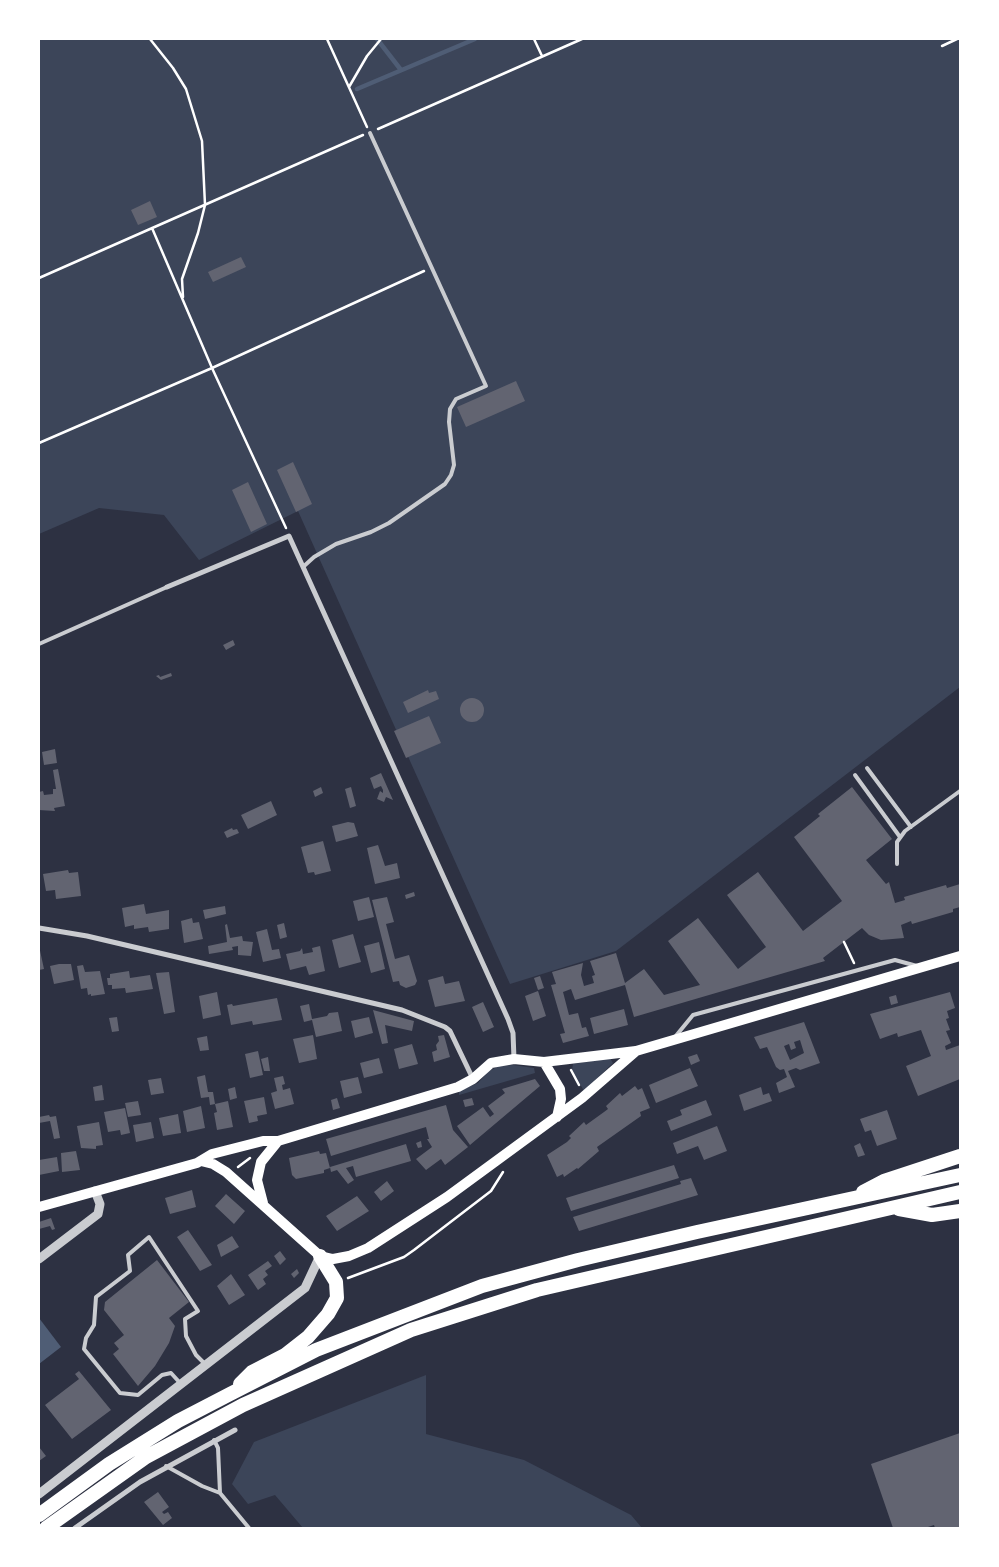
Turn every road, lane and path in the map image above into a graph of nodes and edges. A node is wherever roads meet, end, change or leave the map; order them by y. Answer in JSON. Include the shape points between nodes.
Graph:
{"nodes":[{"id":1,"x":150,"y":39,"type":"edge"},
{"id":2,"x":327,"y":39,"type":"edge"},
{"id":3,"x":381,"y":39,"type":"edge"},
{"id":4,"x":534,"y":39,"type":"edge"},
{"id":5,"x":582,"y":39,"type":"edge"},
{"id":6,"x":957,"y":39,"type":"edge"},
{"id":7,"x":942,"y":46,"type":"dead end"},
{"id":8,"x":542,"y":56,"type":"junction"},
{"id":9,"x":349,"y":87,"type":"junction"},
{"id":10,"x":370,"y":133,"type":"junction"},
{"id":11,"x":205,"y":205,"type":"junction"},
{"id":12,"x":152,"y":228,"type":"junction"},
{"id":13,"x":430,"y":268,"type":"junction"},
{"id":14,"x":39,"y":278,"type":"edge"},
{"id":15,"x":183,"y":298,"type":"junction"},
{"id":16,"x":212,"y":368,"type":"junction"},
{"id":17,"x":39,"y":443,"type":"edge"},
{"id":18,"x":289,"y":536,"type":"junction"},
{"id":19,"x":303,"y":567,"type":"junction"},
{"id":20,"x":167,"y":587,"type":"joint"},
{"id":21,"x":39,"y":644,"type":"edge"},
{"id":22,"x":867,"y":768,"type":"dead end"},
{"id":23,"x":855,"y":776,"type":"dead end"},
{"id":24,"x":960,"y":791,"type":"edge"},
{"id":25,"x":910,"y":827,"type":"junction"},
{"id":26,"x":900,"y":838,"type":"junction"},
{"id":27,"x":897,"y":864,"type":"dead end"},
{"id":28,"x":39,"y":928,"type":"edge"},
{"id":29,"x":844,"y":942,"type":"dead end"},
{"id":30,"x":960,"y":956,"type":"edge"},
{"id":31,"x":922,"y":967,"type":"junction"},
{"id":32,"x":858,"y":970,"type":"junction"},
{"id":33,"x":673,"y":1039,"type":"junction"},
{"id":34,"x":636,"y":1051,"type":"junction"},
{"id":35,"x":514,"y":1059,"type":"junction"},
{"id":36,"x":544,"y":1062,"type":"junction"},
{"id":37,"x":473,"y":1079,"type":"junction"},
{"id":38,"x":557,"y":1117,"type":"junction"},
{"id":39,"x":278,"y":1141,"type":"junction"},
{"id":40,"x":249,"y":1145,"type":"junction"},
{"id":41,"x":960,"y":1156,"type":"edge"},
{"id":42,"x":201,"y":1161,"type":"junction"},
{"id":43,"x":960,"y":1175,"type":"edge"},
{"id":44,"x":231,"y":1176,"type":"junction"},
{"id":45,"x":95,"y":1191,"type":"junction"},
{"id":46,"x":960,"y":1192,"type":"edge"},
{"id":47,"x":844,"y":1202,"type":"junction"},
{"id":48,"x":263,"y":1203,"type":"junction"},
{"id":49,"x":39,"y":1207,"type":"edge"},
{"id":50,"x":891,"y":1208,"type":"junction"},
{"id":51,"x":960,"y":1210,"type":"edge"},
{"id":52,"x":320,"y":1256,"type":"junction"},
{"id":53,"x":39,"y":1259,"type":"edge"},
{"id":54,"x":206,"y":1365,"type":"junction"},
{"id":55,"x":181,"y":1384,"type":"junction"},
{"id":56,"x":230,"y":1394,"type":"junction"},
{"id":57,"x":235,"y":1430,"type":"dead end"},
{"id":58,"x":214,"y":1440,"type":"junction"},
{"id":59,"x":166,"y":1466,"type":"junction"},
{"id":60,"x":220,"y":1493,"type":"junction"},
{"id":61,"x":39,"y":1494,"type":"edge"},
{"id":62,"x":39,"y":1515,"type":"edge"},
{"id":63,"x":46,"y":1528,"type":"edge"},
{"id":64,"x":75,"y":1528,"type":"edge"},
{"id":65,"x":249,"y":1528,"type":"edge"}],
"edges":[{"from":1,"to":11,"type":"path","via":[[173,68],[194,109],[203,152]]},
{"from":2,"to":9,"type":"path"},
{"from":3,"to":9,"type":"path"},
{"from":4,"to":8,"type":"path"},
{"from":5,"to":8,"type":"path"},
{"from":6,"to":7,"type":"path"},
{"from":8,"to":10,"type":"path"},
{"from":9,"to":10,"type":"path"},
{"from":10,"to":11,"type":"path"},
{"from":10,"to":13,"type":"lane"},
{"from":11,"to":12,"type":"path"},
{"from":11,"to":15,"type":"path","via":[[182,279]]},
{"from":12,"to":14,"type":"path"},
{"from":12,"to":15,"type":"path"},
{"from":13,"to":16,"type":"path"},
{"from":13,"to":19,"type":"lane","via":[[486,386],[456,400],[450,409],[454,465],[451,476],[445,484],[389,523],[336,544]]},
{"from":15,"to":16,"type":"path"},
{"from":16,"to":17,"type":"path"},
{"from":16,"to":18,"type":"path"},
{"from":18,"to":19,"type":"street"},
{"from":18,"to":20,"type":"street"},
{"from":19,"to":35,"type":"street","via":[[508,1019],[513,1033]]},
{"from":20,"to":21,"type":"lane"},
{"from":22,"to":25,"type":"lane"},
{"from":23,"to":26,"type":"lane"},
{"from":24,"to":25,"type":"lane"},
{"from":25,"to":26,"type":"lane"},
{"from":26,"to":27,"type":"lane","via":[[897,842]]},
{"from":28,"to":37,"type":"street","via":[[87,936],[402,1010],[450,1031]]},
{"from":29,"to":32,"type":"path"},
{"from":30,"to":31,"type":"main road","via":[[947,956]]},
{"from":31,"to":32,"type":"lane","via":[[895,960]]},
{"from":31,"to":33,"type":"main road"},
{"from":32,"to":33,"type":"lane","via":[[693,1015]]},
{"from":33,"to":34,"type":"main road"},
{"from":34,"to":36,"type":"main road"},
{"from":34,"to":38,"type":"main road"},
{"from":35,"to":36,"type":"main road"},
{"from":35,"to":37,"type":"main road","via":[[491,1063]]},
{"from":36,"to":38,"type":"main road","via":[[560,1089]]},
{"from":37,"to":39,"type":"main road","via":[[458,1087]]},
{"from":38,"to":52,"type":"main road","via":[[447,1197],[368,1248],[333,1259]]},
{"from":39,"to":40,"type":"main road"},
{"from":39,"to":48,"type":"main road","via":[[261,1162],[257,1180]]},
{"from":40,"to":42,"type":"main road","via":[[212,1154]]},
{"from":40,"to":44,"type":"path","via":[[250,1158]]},
{"from":41,"to":47,"type":"highway","via":[[884,1181]]},
{"from":42,"to":44,"type":"main road","via":[[213,1164]]},
{"from":42,"to":45,"type":"main road"},
{"from":43,"to":47,"type":"highway"},
{"from":44,"to":48,"type":"main road"},
{"from":45,"to":49,"type":"main road"},
{"from":45,"to":53,"type":"street","via":[[100,1204],[98,1214]]},
{"from":46,"to":50,"type":"highway"},
{"from":47,"to":56,"type":"highway","via":[[624,1250],[482,1286],[316,1350]]},
{"from":48,"to":52,"type":"main road"},
{"from":50,"to":51,"type":"highway","via":[[932,1215]]},
{"from":50,"to":63,"type":"highway","via":[[537,1290],[410,1330],[243,1405],[164,1447]]},
{"from":52,"to":54,"type":"street","via":[[305,1288]]},
{"from":52,"to":56,"type":"highway","via":[[336,1282],[337,1298],[328,1314],[285,1355],[252,1372]]},
{"from":54,"to":55,"type":"street"},
{"from":54,"to":55,"type":"lane","via":[[196,1355],[186,1336],[185,1319],[198,1311],[149,1237],[128,1255],[130,1271],[96,1297],[94,1325],[84,1349],[120,1393],[138,1395],[162,1375],[171,1373]]},
{"from":55,"to":61,"type":"street"},
{"from":56,"to":62,"type":"highway","via":[[178,1421],[109,1464]]},
{"from":57,"to":58,"type":"street"},
{"from":58,"to":59,"type":"street"},
{"from":58,"to":60,"type":"lane","via":[[218,1448]]},
{"from":59,"to":60,"type":"lane"},
{"from":59,"to":64,"type":"street"},
{"from":60,"to":65,"type":"lane"}]}
